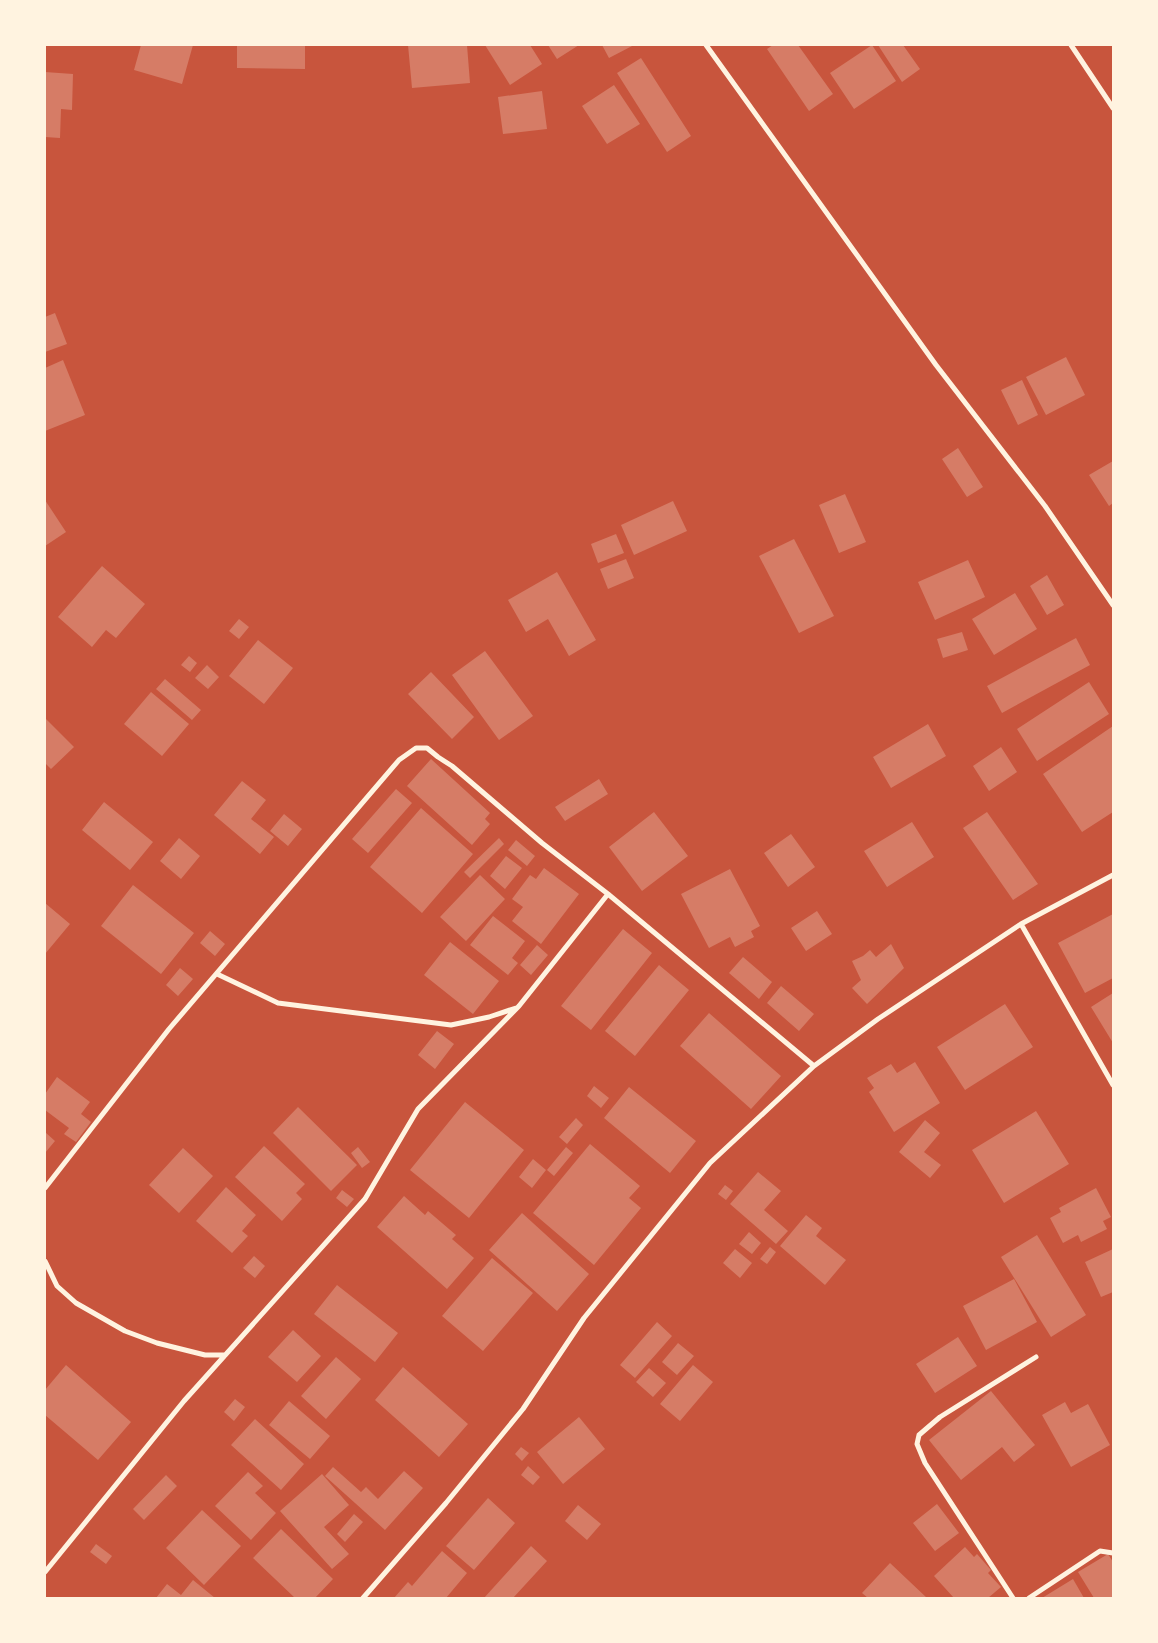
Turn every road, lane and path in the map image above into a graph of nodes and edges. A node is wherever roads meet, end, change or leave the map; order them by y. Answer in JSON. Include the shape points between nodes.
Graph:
{"nodes":[{"id":1,"x":706,"y":45,"type":"edge"},
{"id":2,"x":1071,"y":45,"type":"edge"},
{"id":3,"x":1113,"y":108,"type":"edge"},
{"id":4,"x":1113,"y":605,"type":"edge"},
{"id":5,"x":1113,"y":875,"type":"edge"},
{"id":6,"x":608,"y":894,"type":"junction"},
{"id":7,"x":1020,"y":924,"type":"junction"},
{"id":8,"x":217,"y":974,"type":"junction"},
{"id":9,"x":519,"y":1006,"type":"junction"},
{"id":10,"x":814,"y":1066,"type":"junction"},
{"id":11,"x":1113,"y":1085,"type":"edge"},
{"id":12,"x":45,"y":1188,"type":"edge"},
{"id":13,"x":45,"y":1261,"type":"edge"},
{"id":14,"x":226,"y":1355,"type":"junction"},
{"id":15,"x":1036,"y":1357,"type":"dead end"},
{"id":16,"x":1113,"y":1553,"type":"edge"},
{"id":17,"x":45,"y":1572,"type":"edge"},
{"id":18,"x":363,"y":1598,"type":"edge"},
{"id":19,"x":1013,"y":1598,"type":"edge"},
{"id":20,"x":1029,"y":1598,"type":"edge"}],
"edges":[{"from":1,"to":4,"type":"street","via":[[936,365],[1045,506]]},
{"from":2,"to":3,"type":"street"},
{"from":5,"to":7,"type":"street"},
{"from":6,"to":8,"type":"street","via":[[452,766],[427,748],[416,748],[399,760]]},
{"from":6,"to":9,"type":"street"},
{"from":6,"to":10,"type":"street"},
{"from":7,"to":10,"type":"street","via":[[878,1018]]},
{"from":7,"to":11,"type":"street"},
{"from":8,"to":9,"type":"street","via":[[278,1003],[451,1026]]},
{"from":8,"to":12,"type":"street"},
{"from":9,"to":14,"type":"street","via":[[418,1109],[365,1199]]},
{"from":10,"to":18,"type":"street","via":[[710,1163],[584,1318],[523,1409]]},
{"from":13,"to":14,"type":"street","via":[[57,1286],[76,1303],[125,1331],[205,1355]]},
{"from":14,"to":17,"type":"street","via":[[184,1401]]},
{"from":15,"to":19,"type":"street","via":[[940,1417],[919,1435],[916,1444],[925,1463]]},
{"from":16,"to":20,"type":"street","via":[[1100,1551]]}]}
